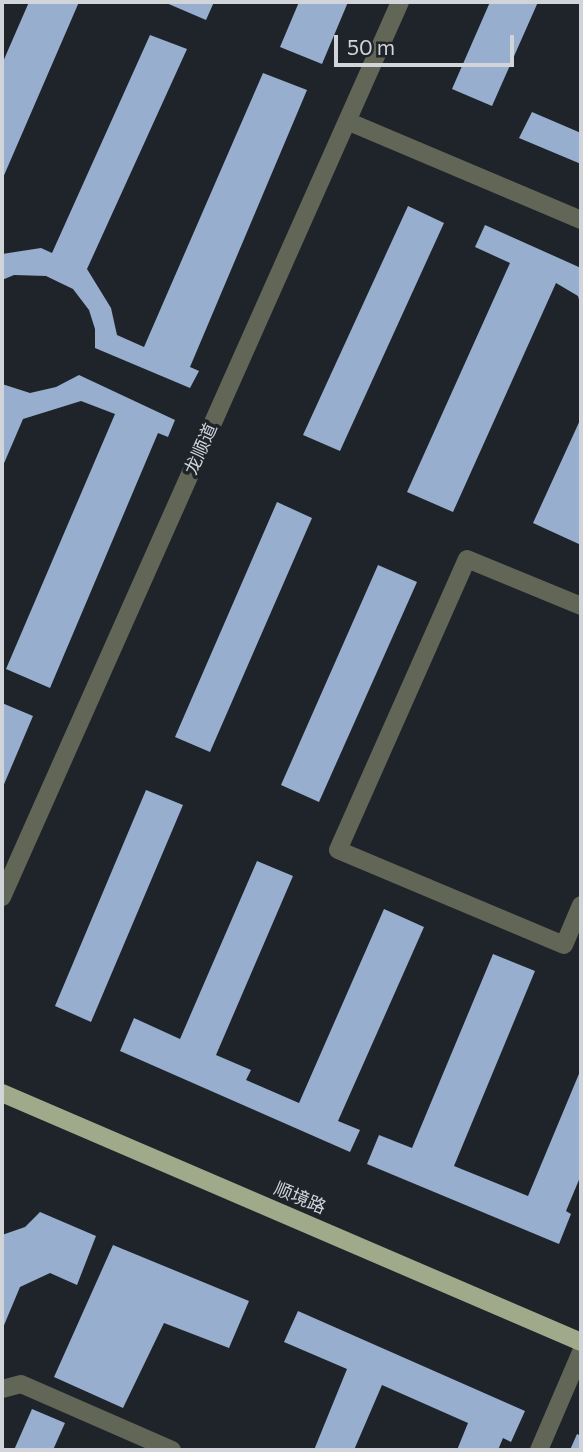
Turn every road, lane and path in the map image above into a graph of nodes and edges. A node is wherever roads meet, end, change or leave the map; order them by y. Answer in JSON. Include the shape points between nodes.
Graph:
{"nodes":[{"id":1,"x":400,"y":2,"type":"edge"},
{"id":2,"x":347,"y":121,"type":"junction"},
{"id":3,"x":581,"y":220,"type":"edge"},
{"id":4,"x":581,"y":606,"type":"edge"},
{"id":5,"x":2,"y":897,"type":"edge"},
{"id":6,"x":581,"y":905,"type":"edge"},
{"id":7,"x":2,"y":1093,"type":"edge"},
{"id":8,"x":581,"y":1342,"type":"edge"},
{"id":9,"x":581,"y":1352,"type":"edge"},
{"id":10,"x":2,"y":1389,"type":"edge"},
{"id":11,"x":172,"y":1450,"type":"edge"},
{"id":12,"x":539,"y":1450,"type":"edge"}],
"edges":[{"from":1,"to":2,"type":"street","name":"龙顺道"},
{"from":2,"to":3,"type":"street"},
{"from":2,"to":5,"type":"street","name":"龙顺道"},
{"from":4,"to":6,"type":"street","via":[[467,559],[338,850],[564,945]]},
{"from":7,"to":8,"type":"main road","name":"顺境路"},
{"from":9,"to":12,"type":"street"},
{"from":10,"to":11,"type":"street","via":[[21,1384]]}]}
